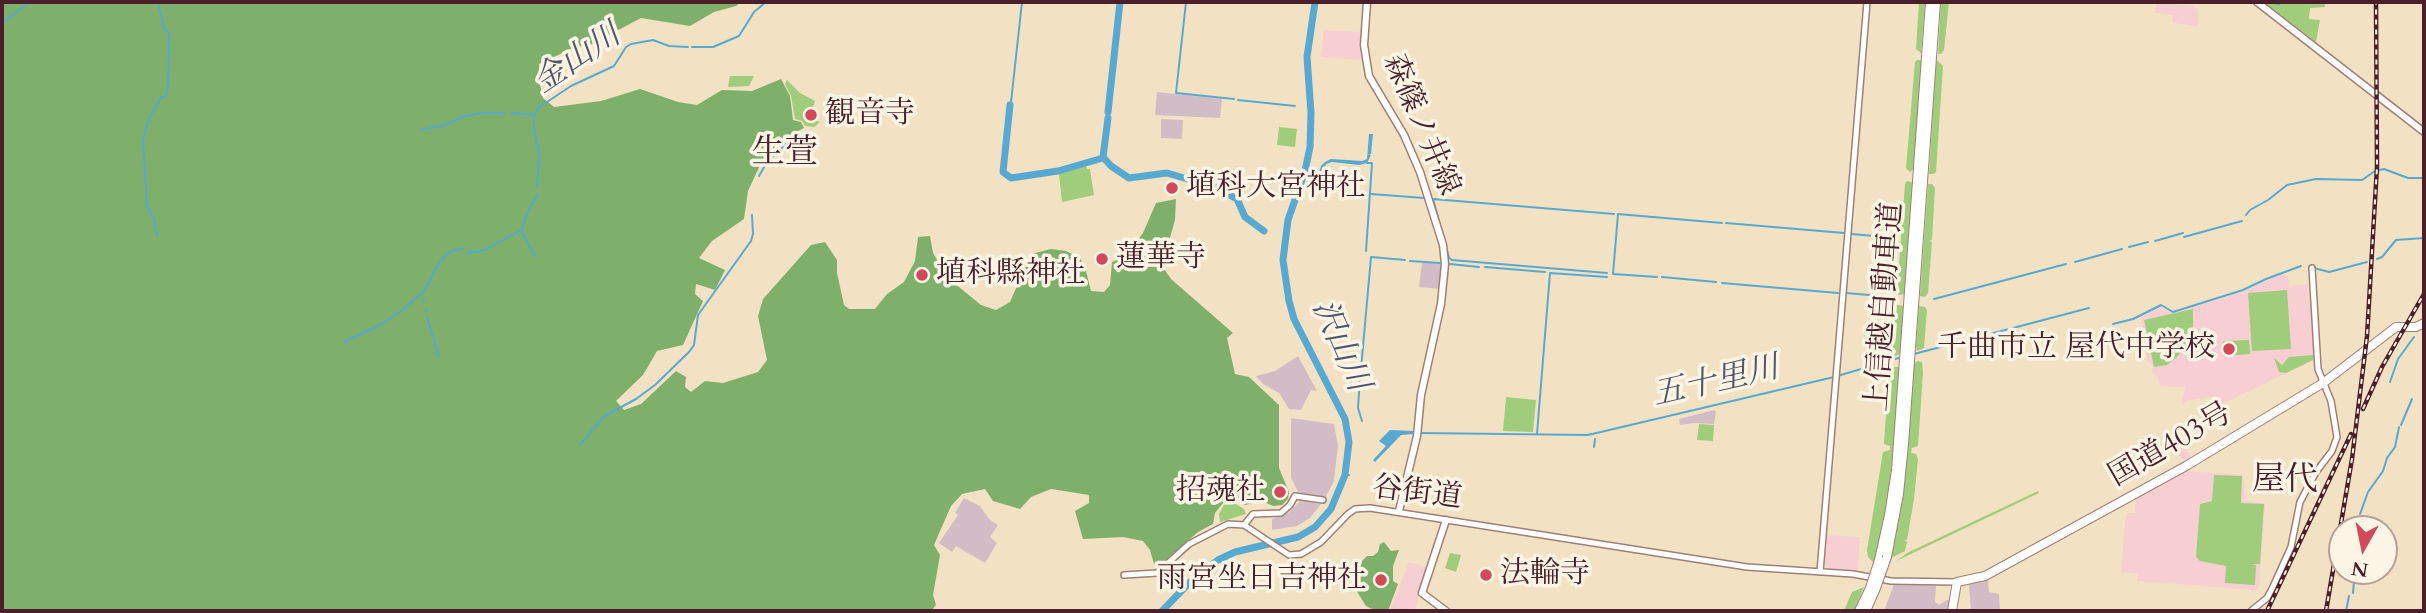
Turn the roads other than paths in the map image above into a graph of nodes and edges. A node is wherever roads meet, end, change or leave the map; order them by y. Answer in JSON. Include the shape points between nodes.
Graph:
{"nodes":[{"id":1,"x":1367,"y":2,"type":"edge"},
{"id":2,"x":1867,"y":2,"type":"edge"},
{"id":3,"x":1930,"y":2,"type":"edge"},
{"id":4,"x":1936,"y":2,"type":"edge"},
{"id":5,"x":2257,"y":2,"type":"edge"},
{"id":6,"x":2424,"y":132,"type":"edge"},
{"id":7,"x":2312,"y":268,"type":"dead end"},
{"id":8,"x":2424,"y":323,"type":"edge"},
{"id":9,"x":1908,"y":351,"type":"junction"},
{"id":10,"x":2323,"y":383,"type":"junction"},
{"id":11,"x":1323,"y":500,"type":"dead end"},
{"id":12,"x":1399,"y":511,"type":"junction"},
{"id":13,"x":1446,"y":520,"type":"junction"},
{"id":14,"x":1244,"y":525,"type":"junction"},
{"id":15,"x":1821,"y":572,"type":"junction"},
{"id":16,"x":1124,"y":575,"type":"dead end"},
{"id":17,"x":1957,"y":582,"type":"junction"},
{"id":18,"x":1873,"y":588,"type":"junction"},
{"id":19,"x":1446,"y":611,"type":"edge"},
{"id":20,"x":1859,"y":611,"type":"edge"},
{"id":21,"x":1866,"y":611,"type":"edge"},
{"id":22,"x":1952,"y":611,"type":"edge"},
{"id":23,"x":2251,"y":611,"type":"edge"}],
"edges":[{"from":1,"to":12,"type":"main road","name":"森篠ノ井線","via":[[1364,45],[1370,76],[1419,172],[1445,262],[1417,433]]},
{"from":2,"to":15,"type":"street"},
{"from":3,"to":9,"type":"highway","name":"上信越自動車道"},
{"from":4,"to":9,"type":"highway","name":"上信越自動車道"},
{"from":5,"to":6,"type":"main road"},
{"from":7,"to":10,"type":"street","via":[[2317,361]]},
{"from":8,"to":10,"type":"highway","name":"国道403号","via":[[2396,327]]},
{"from":9,"to":18,"type":"highway","name":"上信越自動車道","bridge":true,"via":[[1899,494]]},
{"from":10,"to":17,"type":"highway","name":"国道403号","via":[[2076,527],[1985,576]]},
{"from":10,"to":23,"type":"street","via":[[2335,421],[2335,446],[2303,495],[2291,547],[2272,589]]},
{"from":11,"to":14,"type":"street","via":[[1295,496],[1281,513],[1253,514]]},
{"from":12,"to":13,"type":"street","name":"谷街道"},
{"from":12,"to":14,"type":"street","name":"谷街道","via":[[1355,509],[1321,542],[1301,554],[1289,555]]},
{"from":13,"to":15,"type":"street","name":"谷街道","via":[[1733,566]]},
{"from":13,"to":19,"type":"main road","via":[[1422,593]]},
{"from":14,"to":16,"type":"street","via":[[1228,524],[1201,537],[1157,573]]},
{"from":15,"to":17,"type":"street","name":"谷街道","via":[[1891,581]]},
{"from":17,"to":22,"type":"highway"},
{"from":18,"to":20,"type":"highway","name":"上信越自動車道"},
{"from":18,"to":21,"type":"highway","name":"上信越自動車道"}]}
